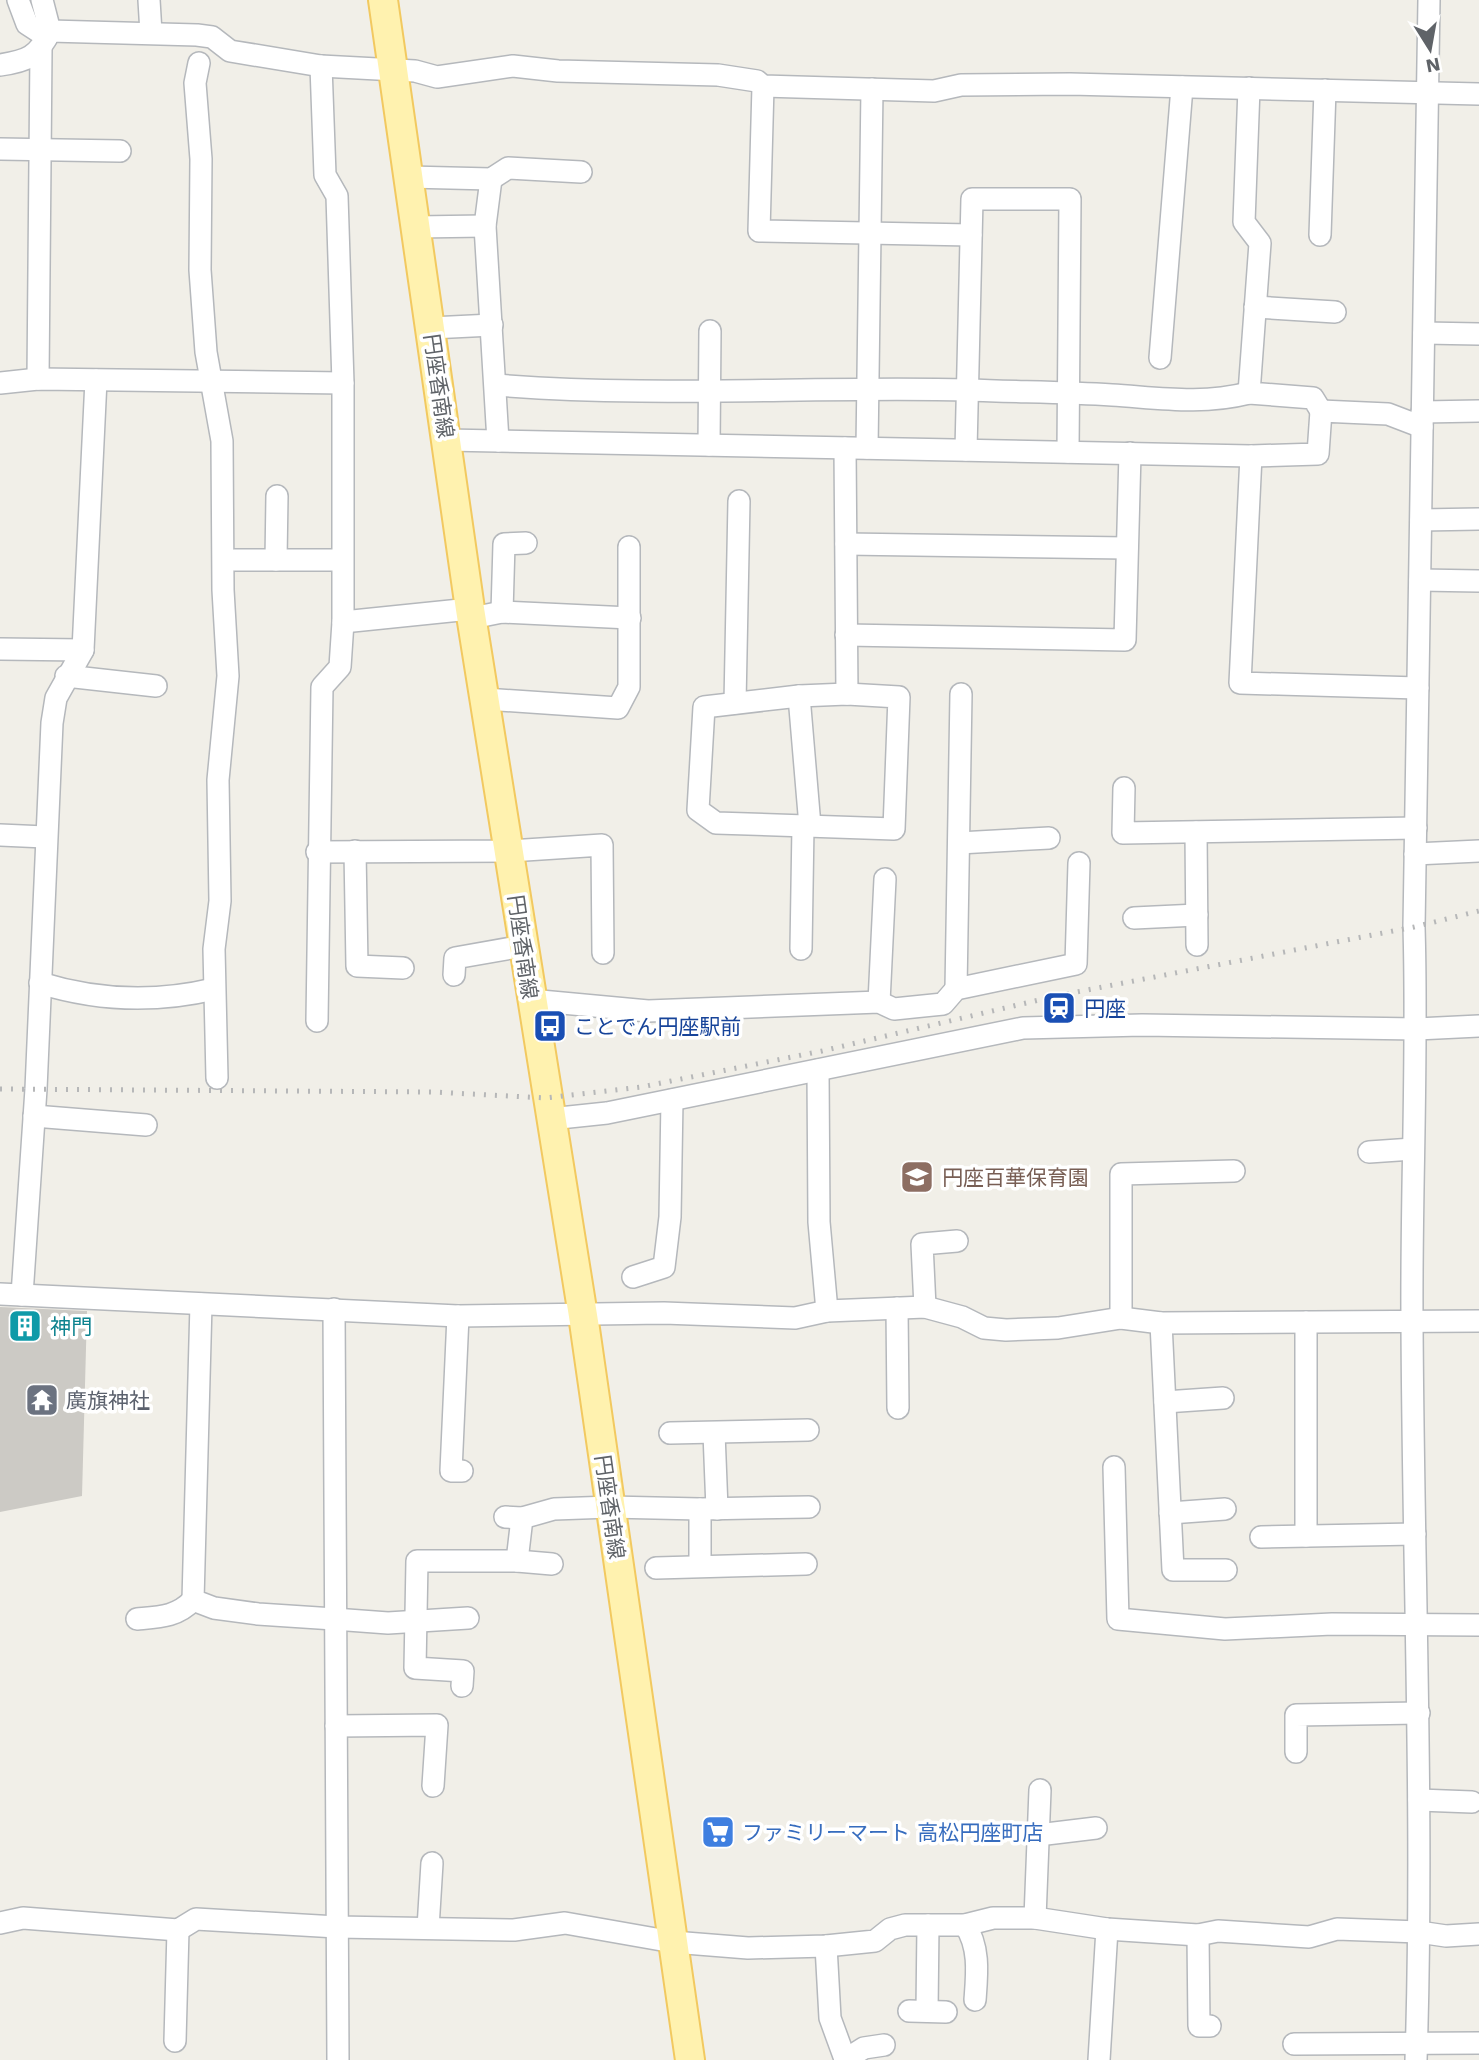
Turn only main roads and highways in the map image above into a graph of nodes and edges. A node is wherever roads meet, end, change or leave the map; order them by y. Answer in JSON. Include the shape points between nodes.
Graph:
{"nodes":[{"id":1,"x":383,"y":0,"type":"edge"},
{"id":2,"x":690,"y":2060,"type":"edge"}],
"edges":[{"from":1,"to":2,"type":"main road","name":"円座香南線","via":[[471,614],[583,1316]]}]}
